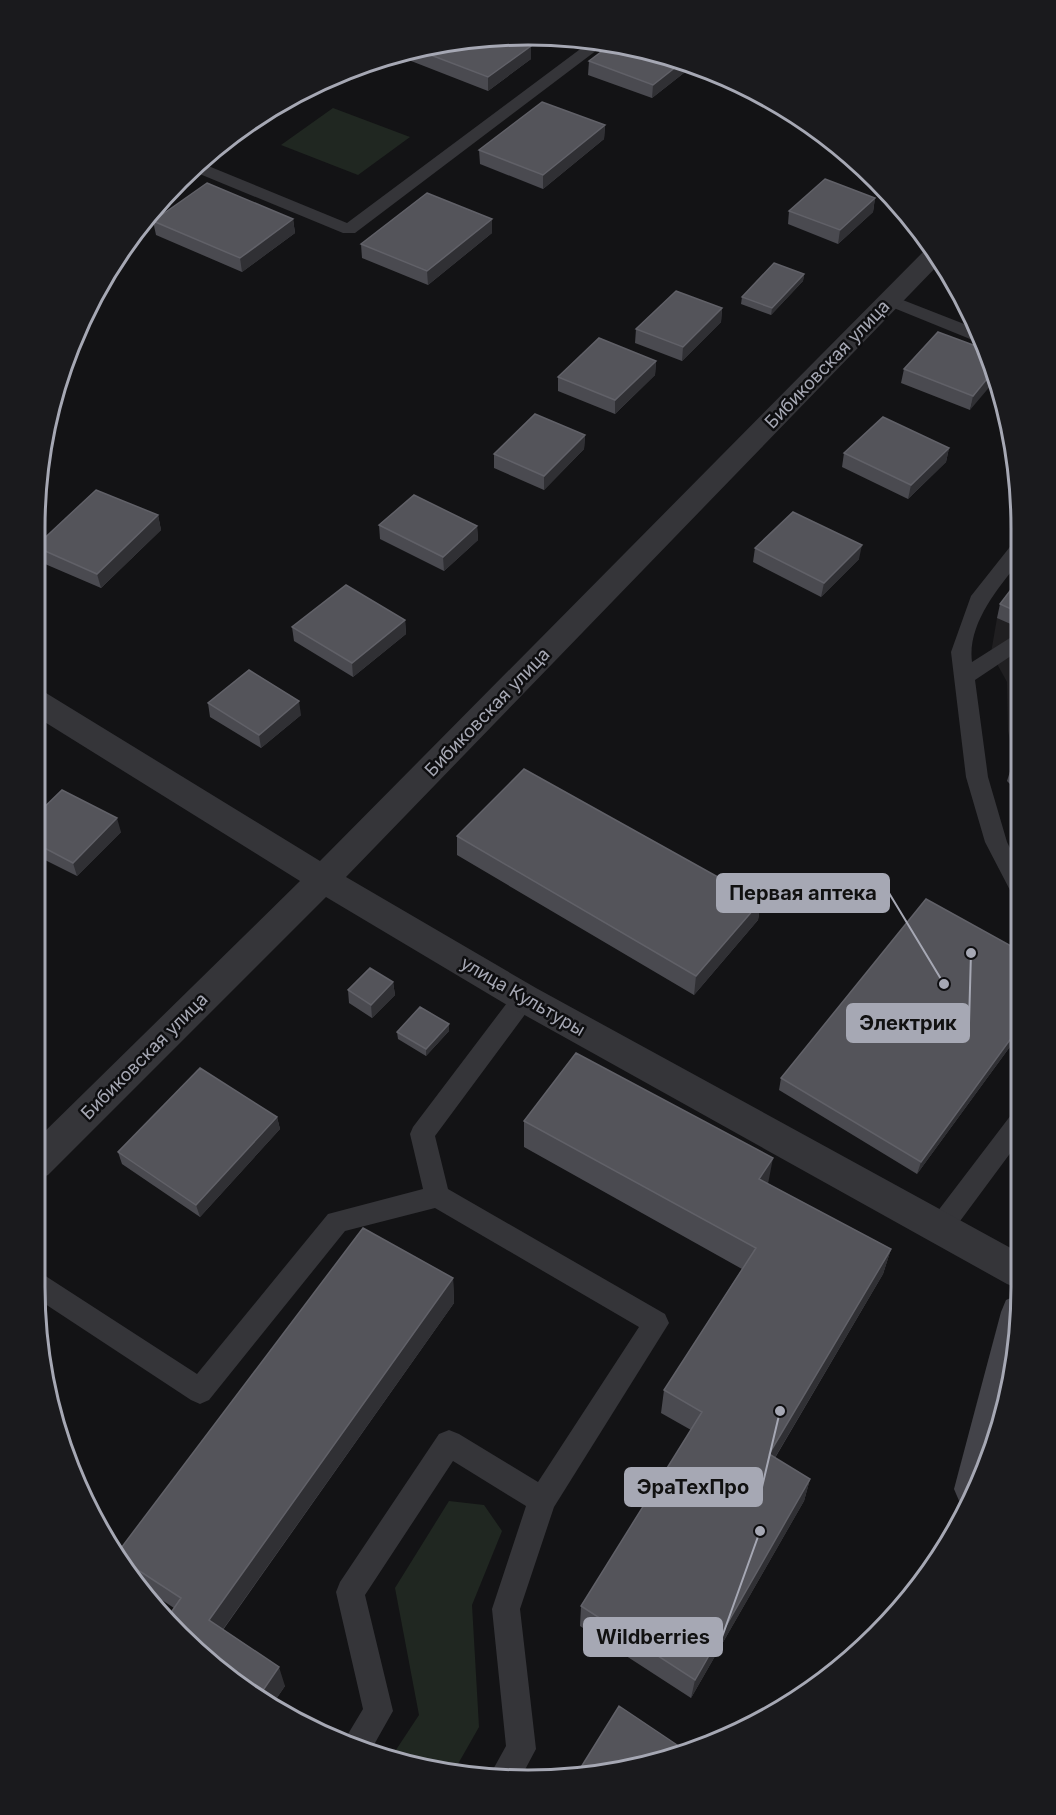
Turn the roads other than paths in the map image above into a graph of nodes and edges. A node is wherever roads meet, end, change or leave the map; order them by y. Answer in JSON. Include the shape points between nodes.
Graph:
{"nodes":[{"id":1,"x":589,"y":49,"type":"edge"},
{"id":2,"x":204,"y":170,"type":"edge"},
{"id":3,"x":930,"y":260,"type":"edge"},
{"id":4,"x":890,"y":300,"type":"junction"},
{"id":5,"x":969,"y":332,"type":"edge"},
{"id":6,"x":1011,"y":559,"type":"edge"},
{"id":7,"x":1011,"y":647,"type":"edge"},
{"id":8,"x":965,"y":677,"type":"junction"},
{"id":9,"x":45,"y":707,"type":"edge"},
{"id":10,"x":1011,"y":871,"type":"edge"},
{"id":11,"x":323,"y":879,"type":"junction"},
{"id":12,"x":524,"y":998,"type":"junction"},
{"id":13,"x":1011,"y":1134,"type":"edge"},
{"id":14,"x":45,"y":1154,"type":"edge"},
{"id":15,"x":437,"y":1196,"type":"junction"},
{"id":16,"x":940,"y":1228,"type":"junction"},
{"id":17,"x":1011,"y":1267,"type":"edge"},
{"id":18,"x":45,"y":1290,"type":"edge"},
{"id":19,"x":1002,"y":1383,"type":"edge"},
{"id":20,"x":991,"y":1425,"type":"edge"},
{"id":21,"x":542,"y":1500,"type":"junction"},
{"id":22,"x":361,"y":1740,"type":"edge"},
{"id":23,"x":508,"y":1769,"type":"edge"}],
"edges":[{"from":1,"to":2,"type":"lane","via":[[349,230]]},
{"from":3,"to":4,"type":"street","name":"Бибиковская улица"},
{"from":4,"to":5,"type":"lane"},
{"from":4,"to":11,"type":"street","name":"Бибиковская улица"},
{"from":6,"to":8,"type":"lane","via":[[981,596],[970,622],[961,652]]},
{"from":7,"to":8,"type":"lane"},
{"from":8,"to":10,"type":"lane","via":[[977,777],[996,842]]},
{"from":9,"to":11,"type":"street","name":"улица Культуры"},
{"from":11,"to":12,"type":"street","name":"улица Культуры"},
{"from":11,"to":14,"type":"street","name":"Бибиковская улица"},
{"from":12,"to":15,"type":"lane","via":[[422,1134]]},
{"from":12,"to":16,"type":"street","name":"улица Культуры"},
{"from":13,"to":16,"type":"lane"},
{"from":15,"to":18,"type":"lane","via":[[337,1222],[200,1391]]},
{"from":15,"to":21,"type":"lane","via":[[656,1323]]},
{"from":16,"to":17,"type":"street","name":"улица Культуры"},
{"from":19,"to":20,"type":"street"},
{"from":21,"to":22,"type":"lane","via":[[450,1443],[350,1592],[378,1711]]},
{"from":21,"to":23,"type":"lane","via":[[506,1609],[520,1749]]}]}
